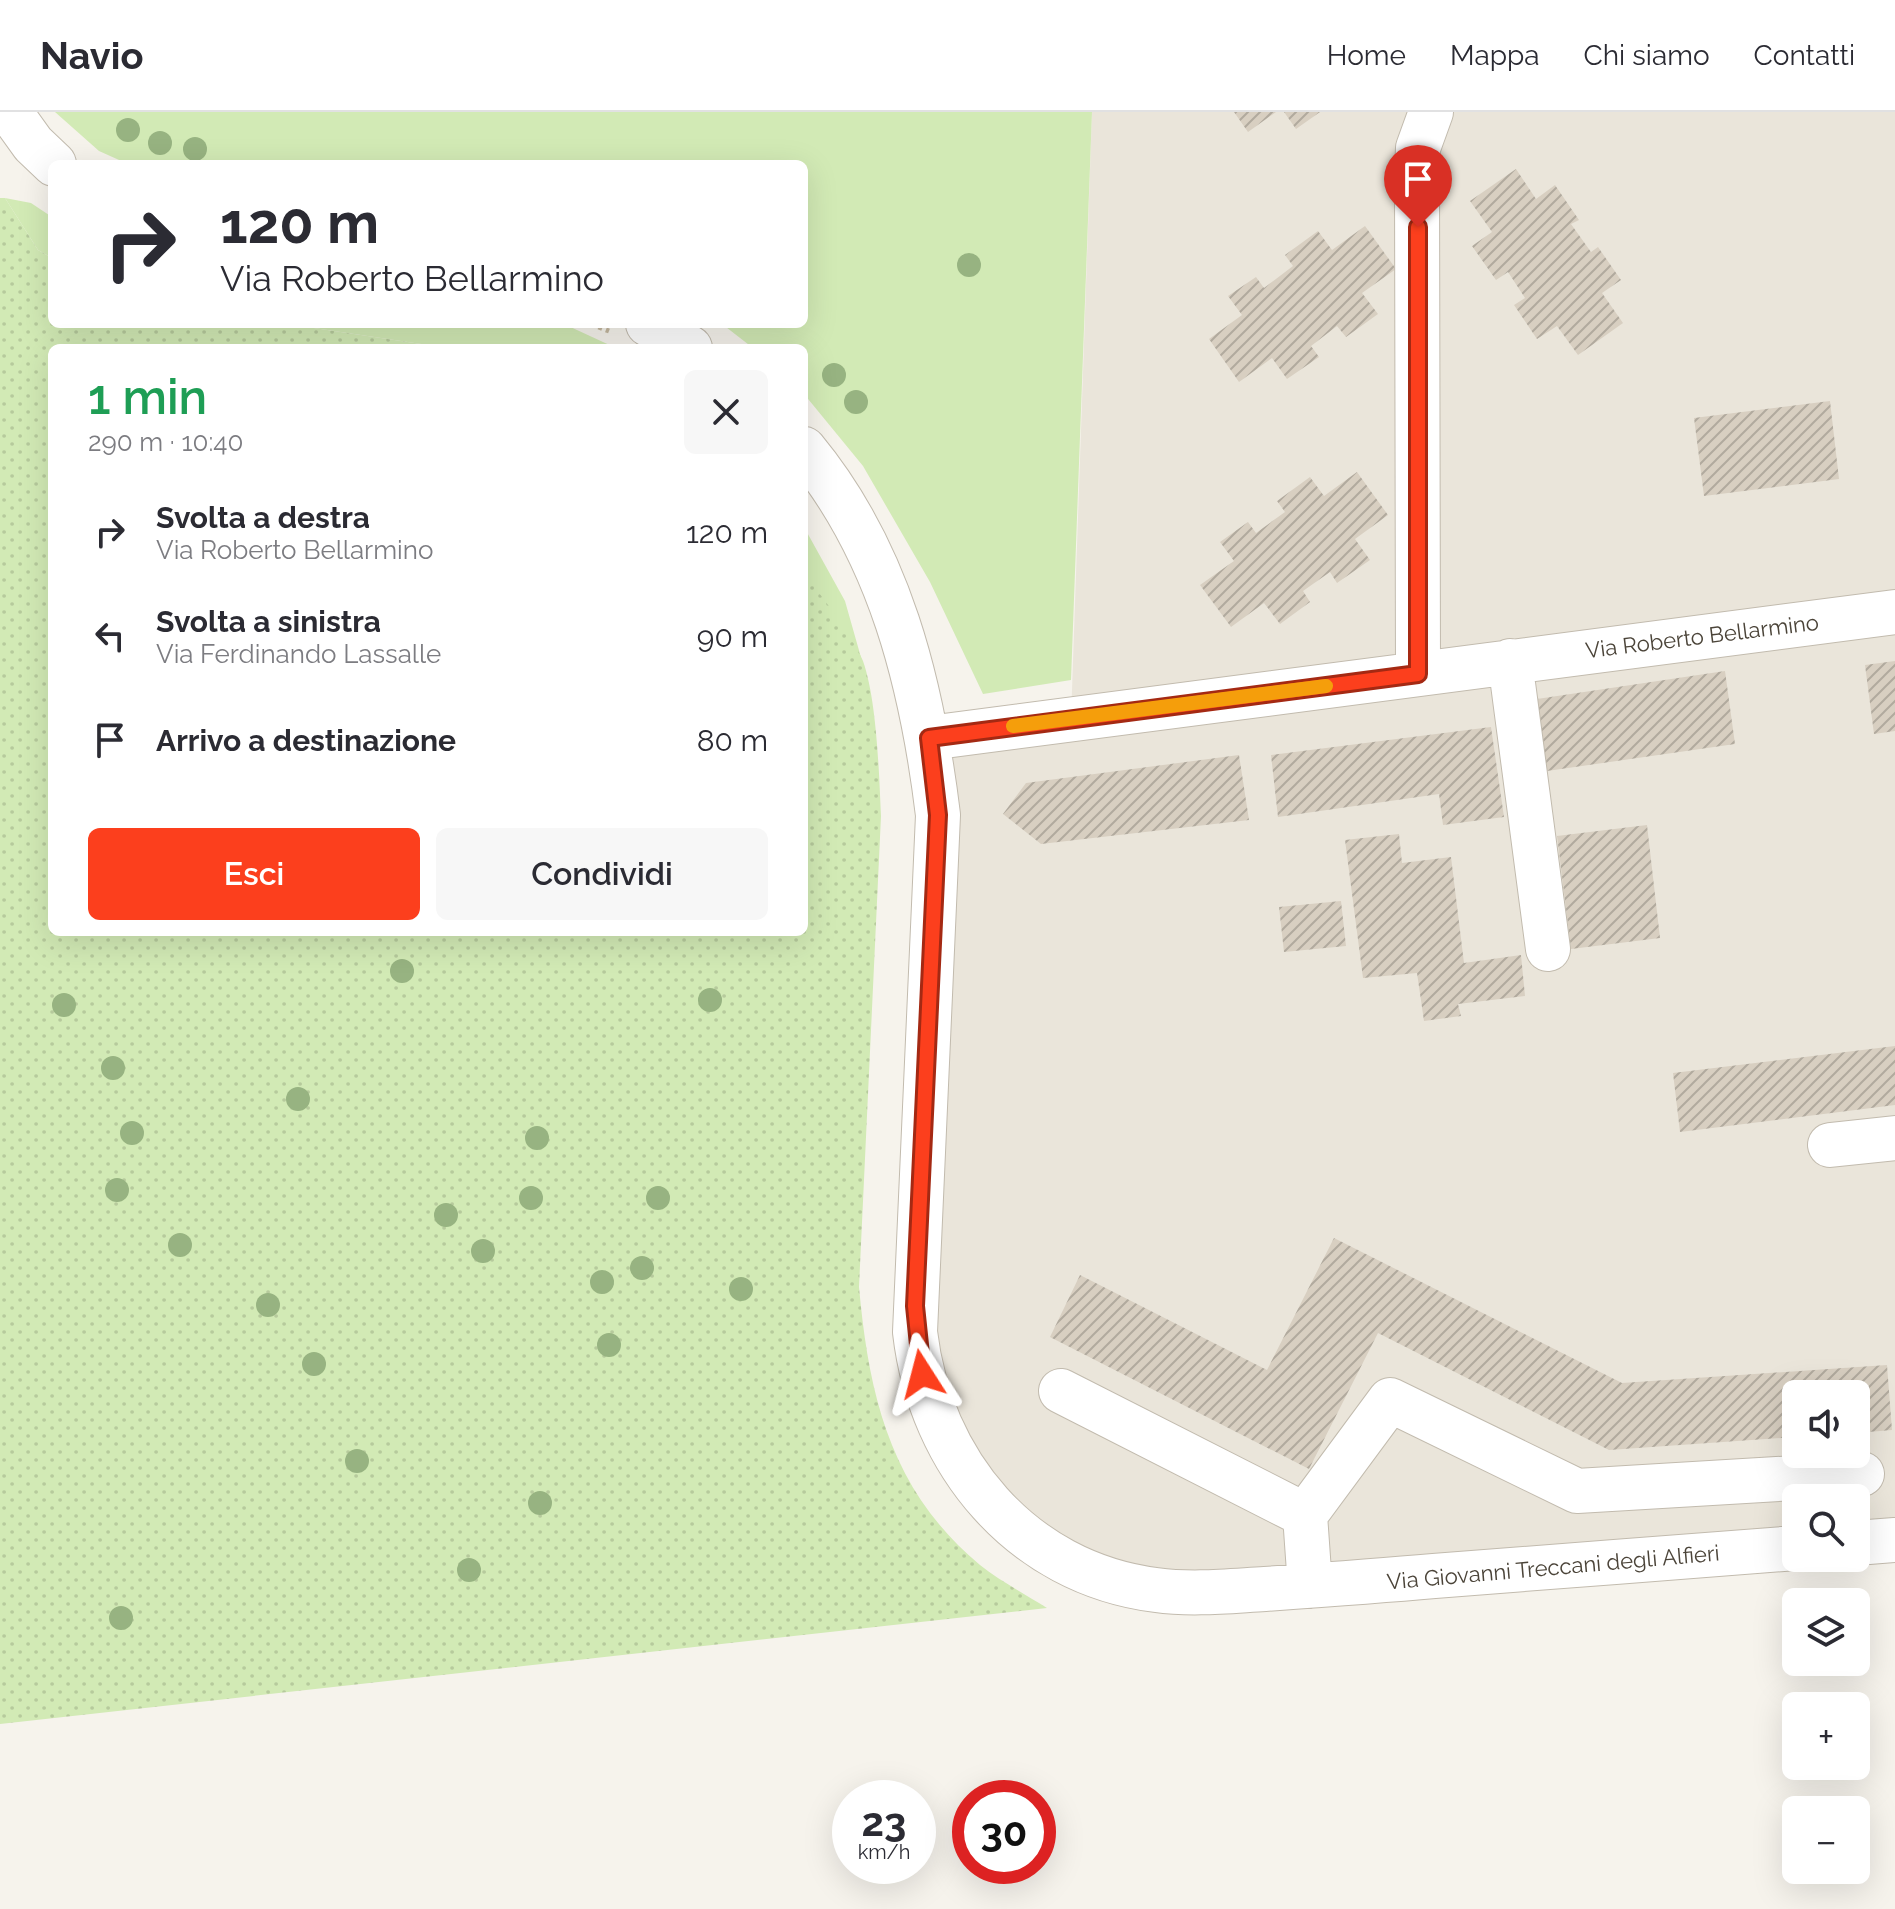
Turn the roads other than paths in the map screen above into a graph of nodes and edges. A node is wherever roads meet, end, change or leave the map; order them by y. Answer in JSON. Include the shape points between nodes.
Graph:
{"nodes":[{"id":1,"x":10,"y":112,"type":"edge"},
{"id":2,"x":1431,"y":112,"type":"edge"},
{"id":3,"x":50,"y":160,"type":"edge"},
{"id":4,"x":655,"y":328,"type":"edge"},
{"id":5,"x":683,"y":344,"type":"edge"},
{"id":6,"x":808,"y":454,"type":"edge"},
{"id":7,"x":1895,"y":612,"type":"edge"},
{"id":8,"x":1510,"y":661,"type":"junction"},
{"id":9,"x":1418,"y":674,"type":"junction"},
{"id":10,"x":929,"y":738,"type":"junction"},
{"id":11,"x":1548,"y":949,"type":"dead end"},
{"id":12,"x":1895,"y":1138,"type":"edge"},
{"id":13,"x":1830,"y":1145,"type":"dead end"},
{"id":14,"x":1061,"y":1391,"type":"dead end"},
{"id":15,"x":1862,"y":1474,"type":"dead end"},
{"id":16,"x":1791,"y":1477,"type":"junction"},
{"id":17,"x":1792,"y":1484,"type":"edge"},
{"id":18,"x":1305,"y":1515,"type":"junction"},
{"id":19,"x":1895,"y":1540,"type":"edge"},
{"id":20,"x":1870,"y":1542,"type":"edge"},
{"id":21,"x":1782,"y":1549,"type":"edge"},
{"id":22,"x":1310,"y":1586,"type":"junction"}],
"edges":[{"from":1,"to":3,"type":"street"},
{"from":2,"to":9,"type":"street","via":[[1418,148],[1417,172]]},
{"from":4,"to":5,"type":"street"},
{"from":6,"to":10,"type":"street","name":"Via Giovanni Treccani degli Alfieri","via":[[842,497],[867,545],[919,692]]},
{"from":7,"to":8,"type":"street","name":"Via Roberto Bellarmino"},
{"from":8,"to":9,"type":"street","name":"Via Roberto Bellarmino"},
{"from":8,"to":11,"type":"street"},
{"from":9,"to":10,"type":"street","name":"Via Roberto Bellarmino"},
{"from":10,"to":22,"type":"street","name":"Via Giovanni Treccani degli Alfieri","via":[[938,815],[915,1332],[940,1427],[963,1471],[998,1513],[1042,1546],[1089,1571],[1174,1592]]},
{"from":12,"to":13,"type":"street"},
{"from":14,"to":18,"type":"street"},
{"from":15,"to":16,"type":"street"},
{"from":16,"to":17,"type":"street"},
{"from":16,"to":18,"type":"street","via":[[1577,1491],[1390,1400]]},
{"from":18,"to":22,"type":"street"},
{"from":19,"to":20,"type":"street"},
{"from":21,"to":22,"type":"street","name":"Via Giovanni Treccani degli Alfieri"}]}
